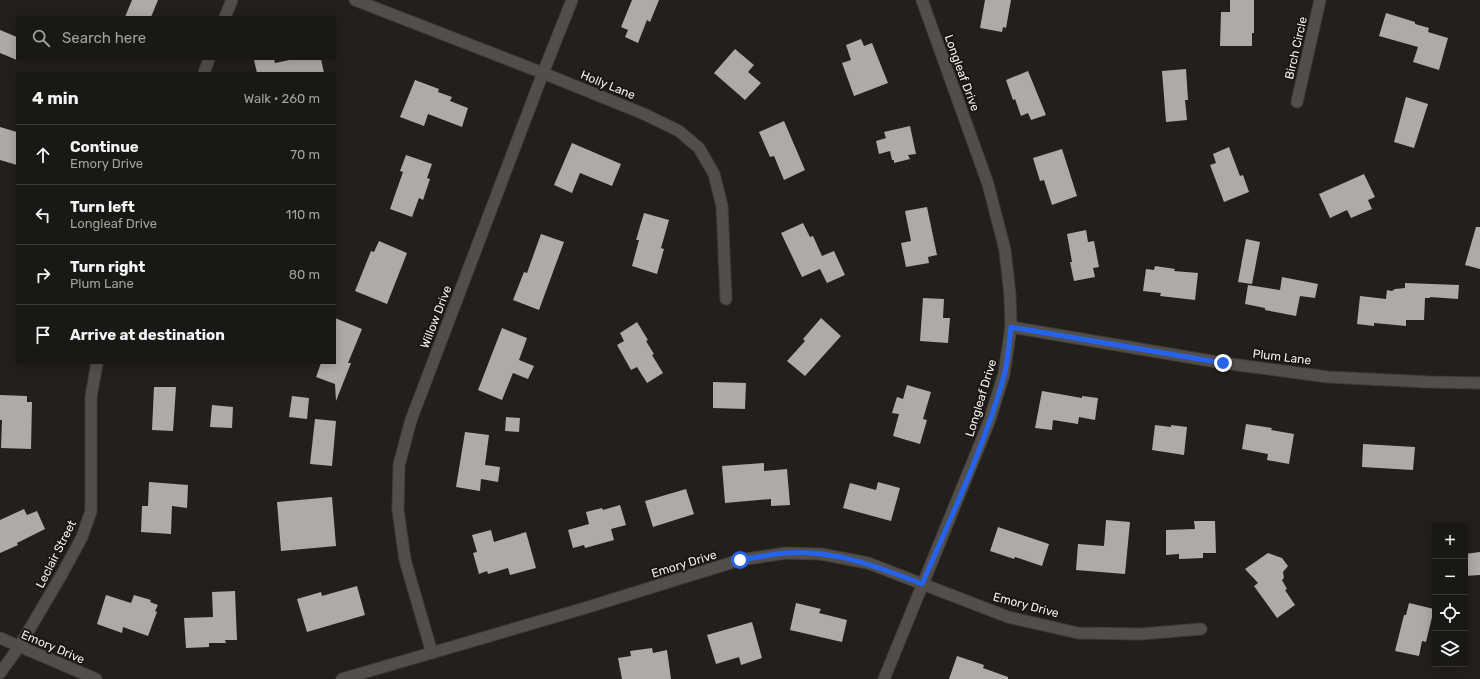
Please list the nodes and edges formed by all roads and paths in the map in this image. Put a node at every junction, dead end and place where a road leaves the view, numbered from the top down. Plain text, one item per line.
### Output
1 (232, 0) edge
2 (355, 0) edge
3 (572, 0) edge
4 (922, 0) edge
5 (1320, 0) edge
6 (225, 16) edge
7 (209, 60) edge
8 (204, 72) edge
9 (543, 73) junction
10 (1296, 102) dead end
11 (726, 299) dead end
12 (1011, 327) junction
13 (97, 364) edge
14 (1480, 383) edge
15 (922, 584) junction
16 (1201, 629) dead end
17 (0, 638) edge
18 (19, 647) junction
19 (432, 653) junction
20 (0, 673) edge
21 (96, 679) edge
22 (342, 679) edge
23 (884, 679) edge

1 - 6 street
2 - 9 street, Holly Lane
3 - 9 street, Willow Drive
4 - 12 street, Longleaf Drive
5 - 10 street, Birch Circle
7 - 8 street
9 - 11 street, Holly Lane
9 - 19 street, Willow Drive
12 - 14 street, Plum Lane
12 - 15 street, Longleaf Drive
13 - 18 street, Leclair Street
15 - 16 street, Emory Drive
15 - 19 street, Emory Drive
15 - 23 street, Longleaf Drive
17 - 18 street, Emory Drive
18 - 20 street, Leclair Street
18 - 21 street, Emory Drive
19 - 22 street, Emory Drive

